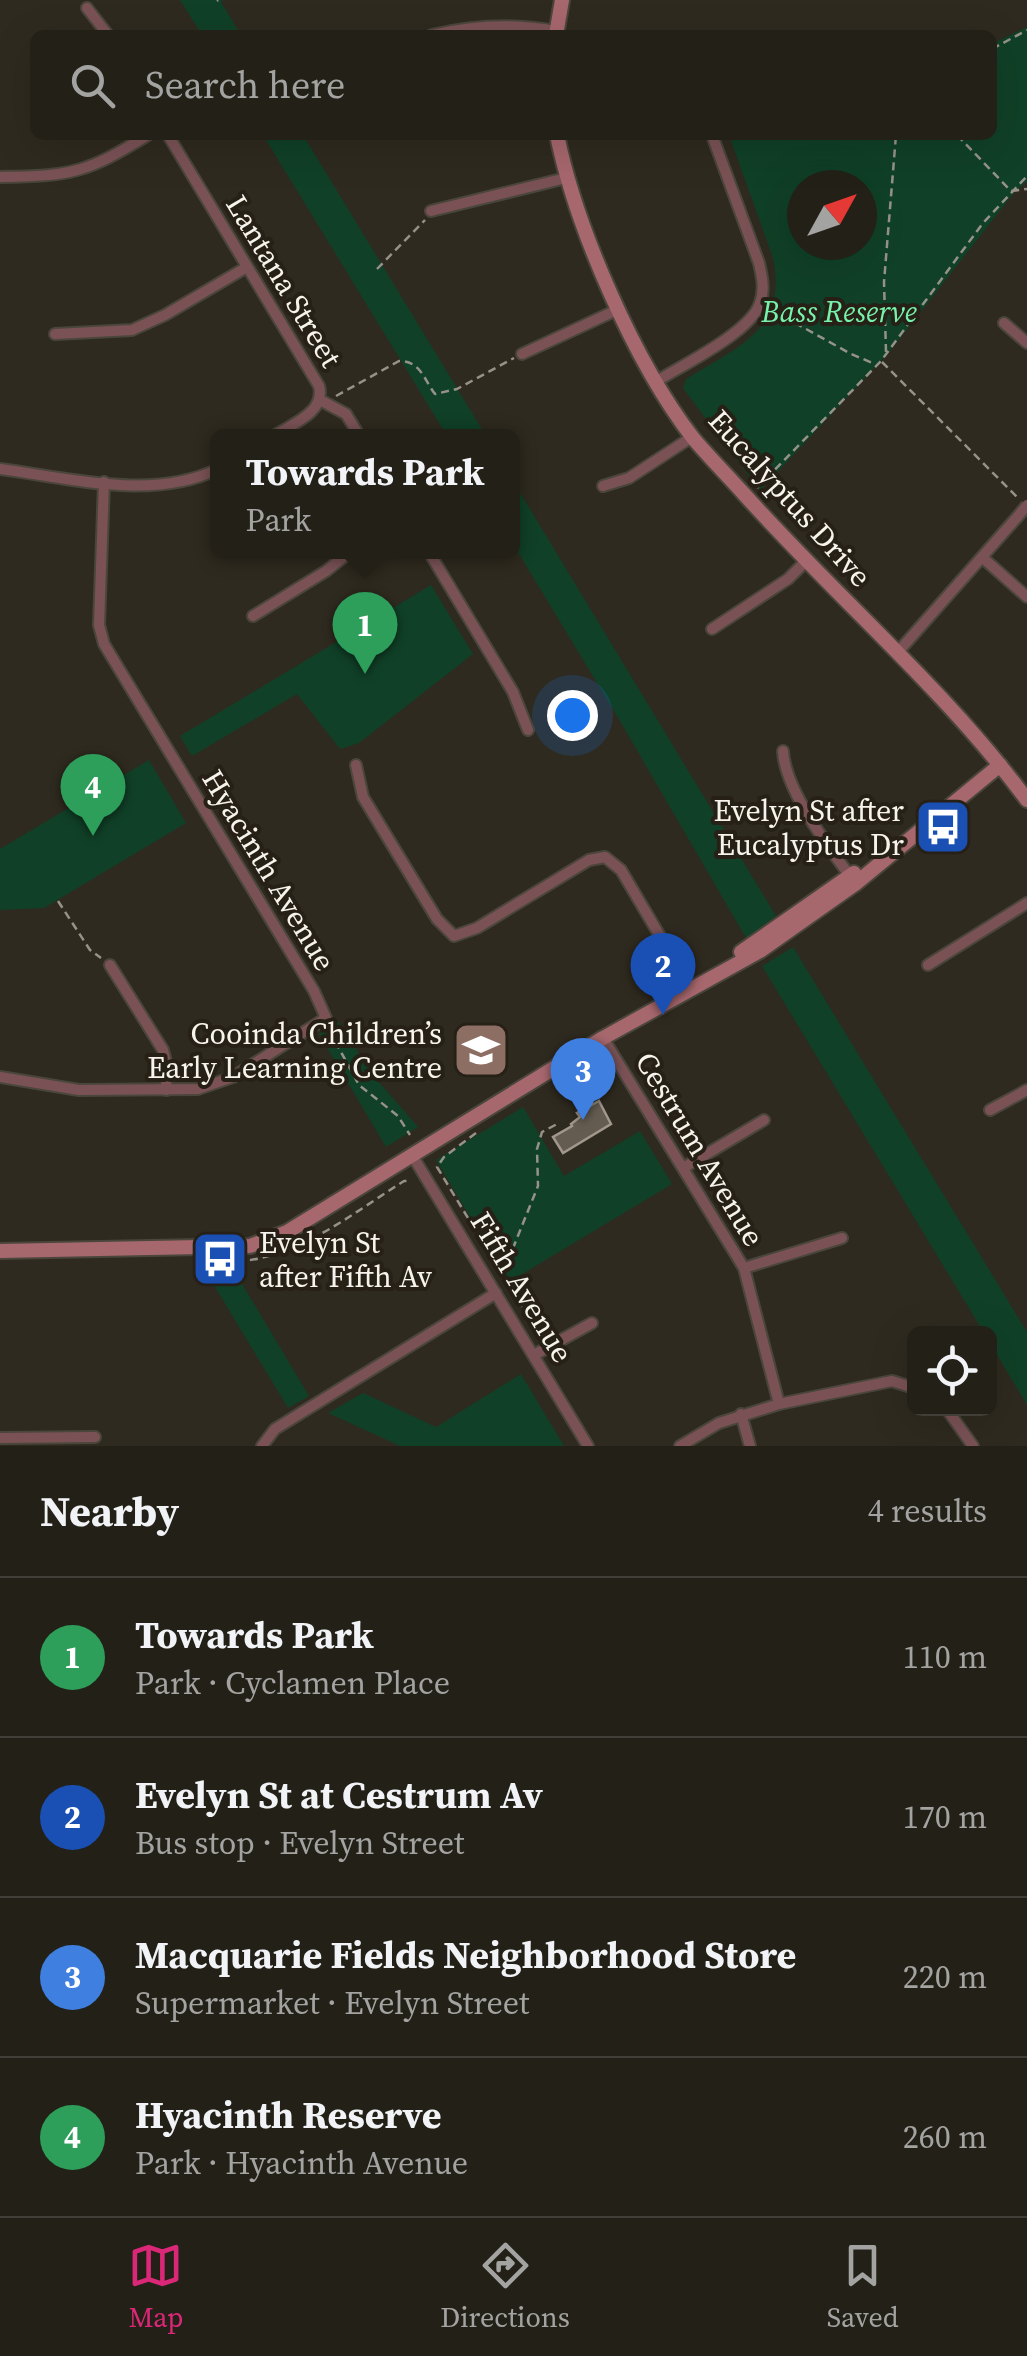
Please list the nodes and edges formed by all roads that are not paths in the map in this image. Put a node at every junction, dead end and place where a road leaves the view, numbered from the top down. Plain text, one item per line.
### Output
1 (562, 0) edge
2 (87, 8) dead end
3 (104, 30) edge
4 (456, 30) edge
5 (544, 30) edge
6 (557, 30) edge
7 (140, 140) edge
8 (171, 140) edge
9 (558, 140) edge
10 (714, 140) edge
11 (0, 176) edge
12 (566, 178) junction
13 (432, 211) road end
14 (247, 267) junction
15 (619, 309) junction
16 (1004, 323) dead end
17 (54, 334) dead end
18 (1027, 343) edge
19 (522, 354) road end
20 (657, 380) junction
21 (324, 402) junction
22 (284, 429) edge
23 (356, 429) edge
24 (692, 437) junction
25 (0, 469) edge
26 (210, 471) edge
27 (104, 482) junction
28 (603, 486) dead end
29 (1024, 509) edge
30 (983, 558) junction
31 (341, 559) edge
32 (432, 559) edge
33 (805, 562) junction
34 (1027, 598) edge
35 (253, 616) dead end
36 (712, 629) dead end
37 (898, 652) junction
38 (528, 730) dead end
39 (783, 751) dead end
40 (997, 761) junction
41 (356, 766) dead end
42 (1027, 800) edge
43 (853, 880) junction
44 (1027, 903) edge
45 (928, 965) dead end
46 (110, 966) road end
47 (690, 987) junction
48 (603, 1038) junction
49 (0, 1077) edge
50 (166, 1090) junction
51 (1027, 1090) edge
52 (990, 1110) dead end
53 (764, 1120) dead end
54 (412, 1155) junction
55 (684, 1168) junction
56 (842, 1238) dead end
57 (0, 1251) edge
58 (744, 1268) junction
59 (496, 1293) junction
60 (592, 1323) dead end
61 (534, 1355) junction
62 (907, 1386) edge
63 (779, 1404) junction
64 (742, 1414) junction
65 (951, 1416) edge
66 (95, 1437) dead end
67 (0, 1438) edge
68 (262, 1446) edge
69 (588, 1446) edge
70 (680, 1446) edge
71 (750, 1446) edge
72 (972, 1446) edge

1 - 6 street
2 - 3 street
4 - 5 street
7 - 11 street
8 - 14 street, Lantana Street
9 - 12 street, Eucalyptus Drive
10 - 20 street
12 - 13 street
12 - 15 street, Eucalyptus Drive
14 - 17 street
14 - 21 street, Lantana Street
15 - 19 street
15 - 20 street, Eucalyptus Drive
16 - 18 street
20 - 24 street, Eucalyptus Drive
21 - 22 street, Lantana Street
21 - 23 street
24 - 28 street
24 - 33 street, Eucalyptus Drive
25 - 27 street
26 - 27 street
27 - 50 street, Hyacinth Avenue
29 - 30 street
30 - 34 street
30 - 37 street
31 - 35 street
32 - 38 street
33 - 36 street
33 - 37 street, Eucalyptus Drive
37 - 40 street, Eucalyptus Drive
39 - 43 street
40 - 42 street, Eucalyptus Drive
40 - 43 street
41 - 47 street
43 - 47 street
44 - 45 street
46 - 50 street
47 - 48 street
48 - 54 street
48 - 55 street, Cestrum Avenue
49 - 50 street, Hyacinth Avenue
51 - 52 street
53 - 55 street
54 - 57 street
54 - 59 street, Fifth Avenue
55 - 58 street, Cestrum Avenue
56 - 58 street
58 - 63 street, Cestrum Avenue
59 - 61 street, Fifth Avenue
59 - 68 street
60 - 61 street
61 - 69 street, Fifth Avenue
62 - 63 street
63 - 64 street
64 - 70 street
64 - 71 street
65 - 72 street
66 - 67 street

